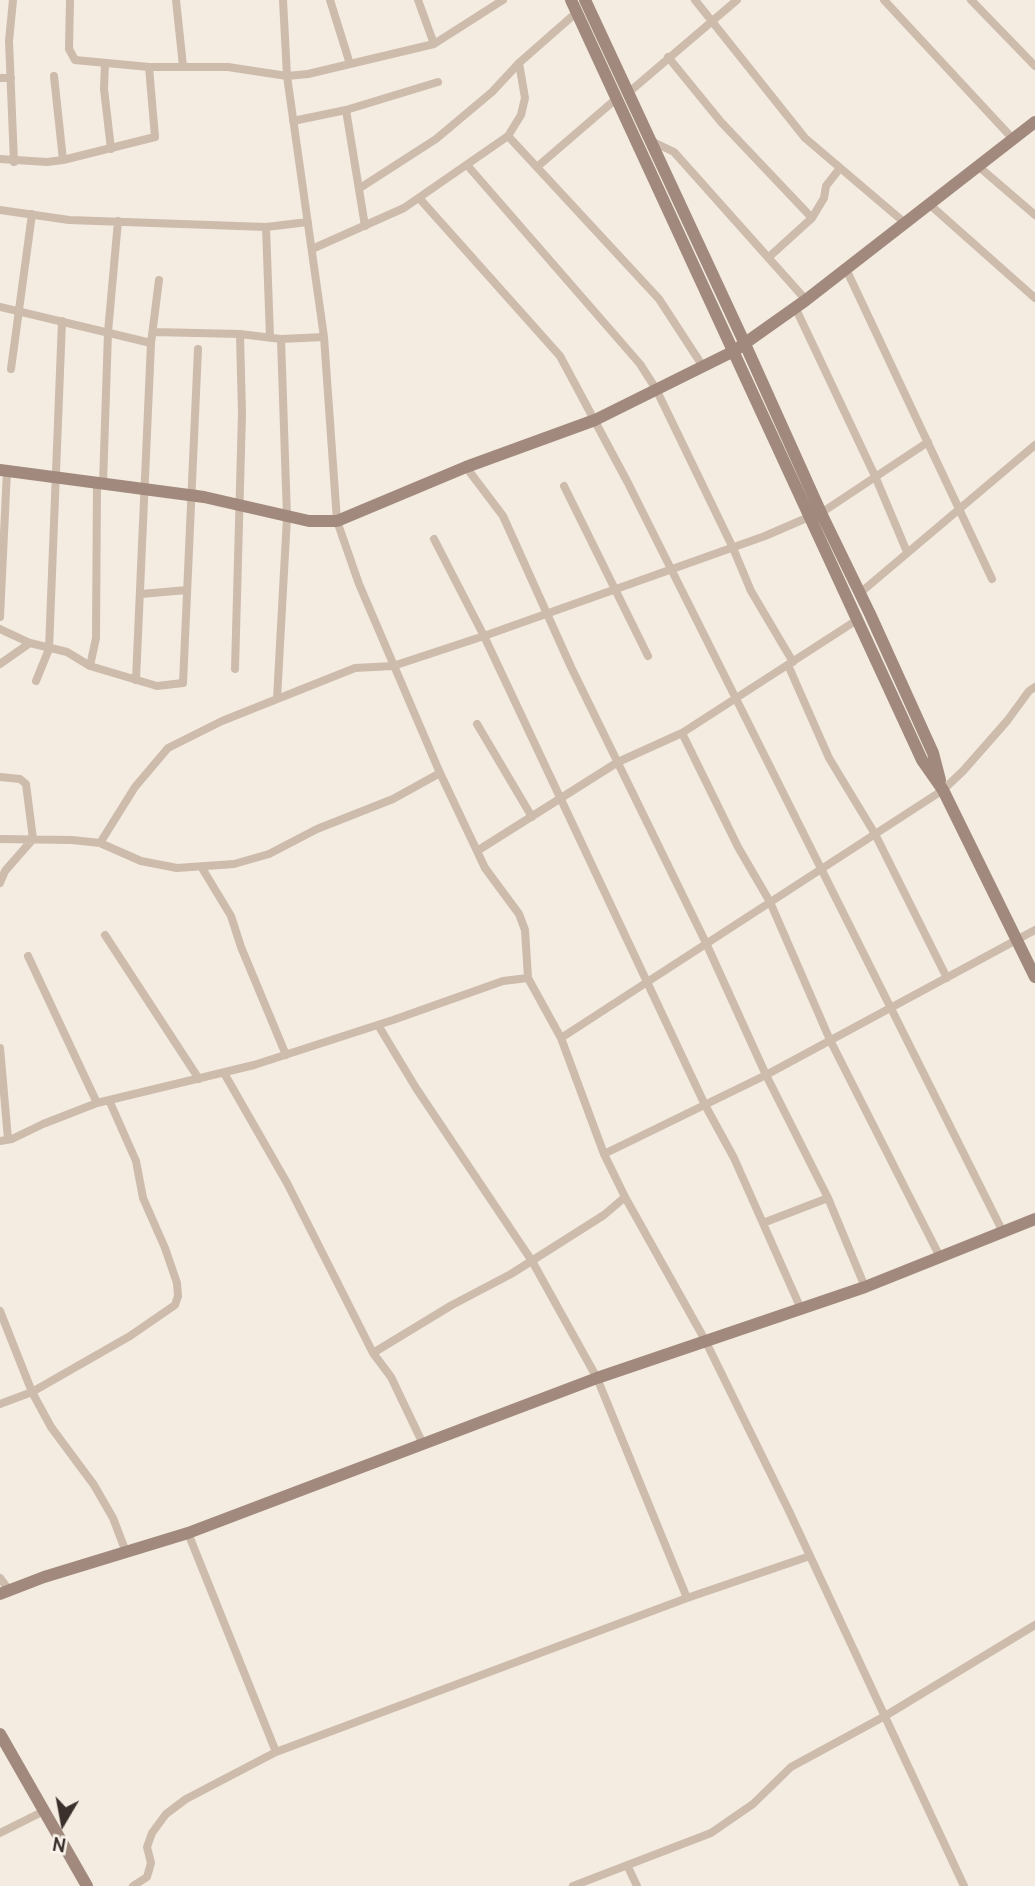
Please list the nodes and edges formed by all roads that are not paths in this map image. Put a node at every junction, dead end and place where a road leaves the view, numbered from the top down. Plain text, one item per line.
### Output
1 (13, 0) edge
2 (70, 0) edge
3 (176, 0) edge
4 (283, 0) edge
5 (330, 0) edge
6 (418, 0) edge
7 (503, 0) edge
8 (585, 0) edge
9 (695, 0) edge
10 (737, 0) edge
11 (884, 0) edge
12 (971, 0) edge
13 (574, 6) edge
14 (712, 21) junction
15 (434, 44) junction
16 (668, 57) junction
17 (105, 63) junction
18 (519, 63) junction
19 (350, 64) junction
20 (183, 66) junction
21 (1035, 66) edge
22 (149, 67) junction
23 (54, 76) dead end
24 (287, 76) junction
25 (0, 78) edge
26 (11, 78) junction
27 (438, 82) dead end
28 (622, 96) junction
29 (346, 110) junction
30 (293, 121) junction
31 (1035, 122) edge
32 (509, 136) junction
33 (649, 139) junction
34 (1013, 139) junction
35 (111, 149) junction
36 (0, 159) edge
37 (63, 160) junction
38 (14, 162) junction
39 (467, 165) junction
40 (978, 166) junction
41 (537, 167) junction
42 (840, 168) junction
43 (360, 188) junction
44 (419, 198) junction
45 (929, 204) junction
46 (0, 210) edge
47 (32, 214) junction
48 (1035, 215) edge
49 (812, 218) junction
50 (118, 221) junction
51 (308, 222) junction
52 (905, 223) junction
53 (365, 226) junction
54 (266, 227) junction
55 (312, 249) junction
56 (768, 257) junction
57 (846, 269) junction
58 (159, 280) dead end
59 (1035, 298) edge
60 (800, 304) junction
61 (0, 307) edge
62 (19, 311) junction
63 (62, 321) junction
64 (108, 332) junction
65 (153, 332) junction
66 (240, 334) junction
67 (270, 337) junction
68 (324, 337) junction
69 (281, 339) junction
70 (151, 343) junction
71 (746, 344) junction
72 (198, 349) dead end
73 (734, 351) junction
74 (702, 365) junction
75 (11, 369) dead end
76 (656, 389) junction
77 (595, 420) junction
78 (928, 442) junction
79 (1035, 445) edge
80 (466, 467) junction
81 (3, 470) edge
82 (875, 476) junction
83 (57, 478) junction
84 (100, 484) junction
85 (564, 486) dead end
86 (146, 490) junction
87 (192, 496) junction
88 (241, 506) junction
89 (960, 508) junction
90 (815, 515) junction
91 (287, 517) junction
92 (337, 521) junction
93 (434, 538) dead end
94 (733, 548) junction
95 (907, 552) junction
96 (670, 569) junction
97 (992, 579) dead end
98 (617, 589) junction
99 (187, 590) junction
100 (860, 593) junction
101 (141, 594) junction
102 (547, 613) junction
103 (0, 617) edge
104 (857, 620) junction
105 (0, 629) edge
106 (484, 636) junction
107 (30, 643) junction
108 (49, 649) junction
109 (648, 656) dead end
110 (791, 663) junction
111 (0, 664) edge
112 (90, 666) junction
113 (393, 666) junction
114 (235, 669) dead end
115 (136, 680) junction
116 (36, 681) dead end
117 (1035, 687) edge
118 (277, 699) junction
119 (737, 699) junction
120 (477, 724) dead end
121 (682, 733) junction
122 (618, 762) junction
123 (440, 773) junction
124 (0, 777) edge
125 (943, 790) junction
126 (560, 799) junction
127 (532, 817) junction
128 (875, 834) junction
129 (0, 839) edge
130 (33, 839) junction
131 (100, 843) junction
132 (477, 851) junction
133 (202, 868) junction
134 (821, 869) junction
135 (0, 883) edge
136 (770, 902) junction
137 (1035, 930) edge
138 (105, 934) dead end
139 (1017, 940) junction
140 (706, 943) junction
141 (28, 956) dead end
142 (1035, 977) edge
143 (528, 978) junction
144 (947, 978) junction
145 (648, 981) junction
146 (891, 1007) junction
147 (378, 1025) junction
148 (561, 1038) junction
149 (830, 1040) junction
150 (0, 1048) edge
151 (286, 1055) junction
152 (224, 1073) junction
153 (765, 1075) junction
154 (199, 1079) junction
155 (109, 1100) junction
156 (97, 1103) junction
157 (705, 1105) junction
158 (4, 1140) edge
159 (604, 1154) junction
160 (625, 1197) junction
161 (828, 1198) junction
162 (1035, 1219) edge
163 (763, 1223) junction
164 (1003, 1231) junction
165 (940, 1257) junction
166 (532, 1261) junction
167 (865, 1287) junction
168 (801, 1309) junction
169 (0, 1311) edge
170 (705, 1340) junction
171 (373, 1353) junction
172 (597, 1378) junction
173 (32, 1392) junction
174 (0, 1404) edge
175 (423, 1444) junction
176 (188, 1533) junction
177 (126, 1552) junction
178 (810, 1556) junction
179 (0, 1578) edge
180 (4, 1592) edge
181 (687, 1598) junction
182 (1035, 1625) edge
183 (884, 1716) junction
184 (0, 1734) edge
185 (275, 1752) junction
186 (44, 1811) junction
187 (0, 1833) edge
188 (627, 1865) junction
189 (87, 1886) edge
190 (133, 1886) edge
191 (573, 1886) edge
192 (637, 1886) edge
193 (964, 1886) edge

1 - 26 street
2 - 17 street
3 - 20 street
4 - 24 street
5 - 19 street
6 - 15 street
7 - 15 street
8 - 28 street
9 - 14 street
10 - 14 street
11 - 34 street
12 - 21 street
13 - 18 street
13 - 28 street
14 - 16 street
14 - 42 street
15 - 19 street
16 - 28 street
16 - 49 street
17 - 22 street
17 - 35 street
18 - 32 street
18 - 43 street
19 - 24 street
20 - 22 street
20 - 24 street
22 - 35 street
23 - 37 street
24 - 30 street
25 - 26 street
26 - 38 street
27 - 29 street
28 - 33 street
28 - 41 street
28 - 73 street
29 - 30 street
29 - 43 street
30 - 51 street
31 - 34 street
32 - 39 street
32 - 41 street
33 - 56 street
33 - 71 street
34 - 40 street
35 - 37 street
36 - 38 street
37 - 38 street
39 - 44 street
39 - 76 street
40 - 45 street
40 - 48 street
41 - 74 street
42 - 49 street
42 - 52 street
43 - 53 street
44 - 53 street
44 - 77 street
45 - 52 street
45 - 59 street
46 - 47 street
47 - 50 street
47 - 62 street
49 - 56 street
50 - 54 street
50 - 64 street
51 - 54 street
51 - 55 street
52 - 57 street
53 - 55 street
54 - 67 street
55 - 68 street
56 - 60 street
57 - 60 street
57 - 78 street
58 - 65 street
60 - 71 street
60 - 82 street
61 - 62 street
62 - 63 street
62 - 75 street
63 - 64 street
63 - 83 street
64 - 70 street
64 - 84 street
65 - 66 street
65 - 70 street
66 - 67 street
66 - 88 street
67 - 69 street
68 - 69 street
68 - 92 street
69 - 91 street
70 - 86 street
71 - 73 street
71 - 90 street
72 - 87 street
73 - 74 street
73 - 90 street
74 - 76 street
76 - 77 street
76 - 94 street
77 - 80 street
77 - 96 street
78 - 82 street
78 - 89 street
79 - 89 street
80 - 92 street
80 - 102 street
81 - 83 street
81 - 103 street
82 - 90 street
82 - 95 street
83 - 84 street
83 - 108 street
84 - 86 street
84 - 112 street
85 - 98 street
86 - 87 street
86 - 101 street
87 - 88 street
87 - 99 street
88 - 91 street
88 - 114 street
89 - 95 street
89 - 97 street
90 - 94 street
90 - 100 street
90 - 104 street
91 - 92 street
91 - 118 street
92 - 113 street
93 - 106 street
94 - 96 street
94 - 110 street
95 - 100 street
96 - 98 street
96 - 119 street
98 - 102 street
98 - 109 street
99 - 101 street
99 - 115 street
100 - 125 street
101 - 115 street
102 - 106 street
102 - 122 street
104 - 110 street
104 - 125 street
105 - 107 street
106 - 113 street
106 - 126 street
107 - 108 street
107 - 111 street
108 - 112 street
108 - 116 street
110 - 119 street
110 - 128 street
112 - 115 street
113 - 118 street
113 - 123 street
117 - 125 street
118 - 131 street
119 - 121 street
119 - 134 street
120 - 127 street
121 - 122 street
121 - 136 street
122 - 126 street
122 - 140 street
123 - 132 street
123 - 133 street
124 - 130 street
125 - 128 street
125 - 139 street
126 - 127 street
126 - 145 street
127 - 132 street
128 - 134 street
128 - 144 street
129 - 130 street
130 - 131 street
130 - 135 street
131 - 133 street
132 - 143 street
133 - 151 street
134 - 136 street
134 - 146 street
136 - 140 street
136 - 149 street
137 - 139 street
138 - 154 street
139 - 142 street
139 - 144 street
140 - 145 street
140 - 153 street
141 - 156 street
143 - 147 street
143 - 148 street
144 - 146 street
145 - 148 street
145 - 157 street
146 - 149 street
146 - 164 street
147 - 151 street
147 - 166 street
148 - 159 street
149 - 153 street
149 - 165 street
150 - 158 street
151 - 152 street
152 - 154 street
152 - 171 street
153 - 157 street
153 - 161 street
154 - 155 street
155 - 156 street
155 - 173 street
156 - 158 street
157 - 159 street
157 - 163 street
159 - 160 street
160 - 166 street
160 - 170 street
161 - 163 street
161 - 167 street
162 - 164 street
163 - 168 street
164 - 165 street
165 - 167 street
166 - 171 street
166 - 172 street
167 - 168 street
168 - 170 street
169 - 173 street
170 - 172 street
170 - 178 street
171 - 175 street
172 - 175 street
172 - 181 street
173 - 174 street
173 - 177 street
175 - 176 street
176 - 177 street
176 - 185 street
177 - 180 street
178 - 181 street
178 - 183 street
179 - 180 street
181 - 185 street
182 - 183 street
183 - 188 street
183 - 193 street
184 - 186 street
185 - 190 street
186 - 187 street
186 - 189 street
188 - 191 street
188 - 192 street

